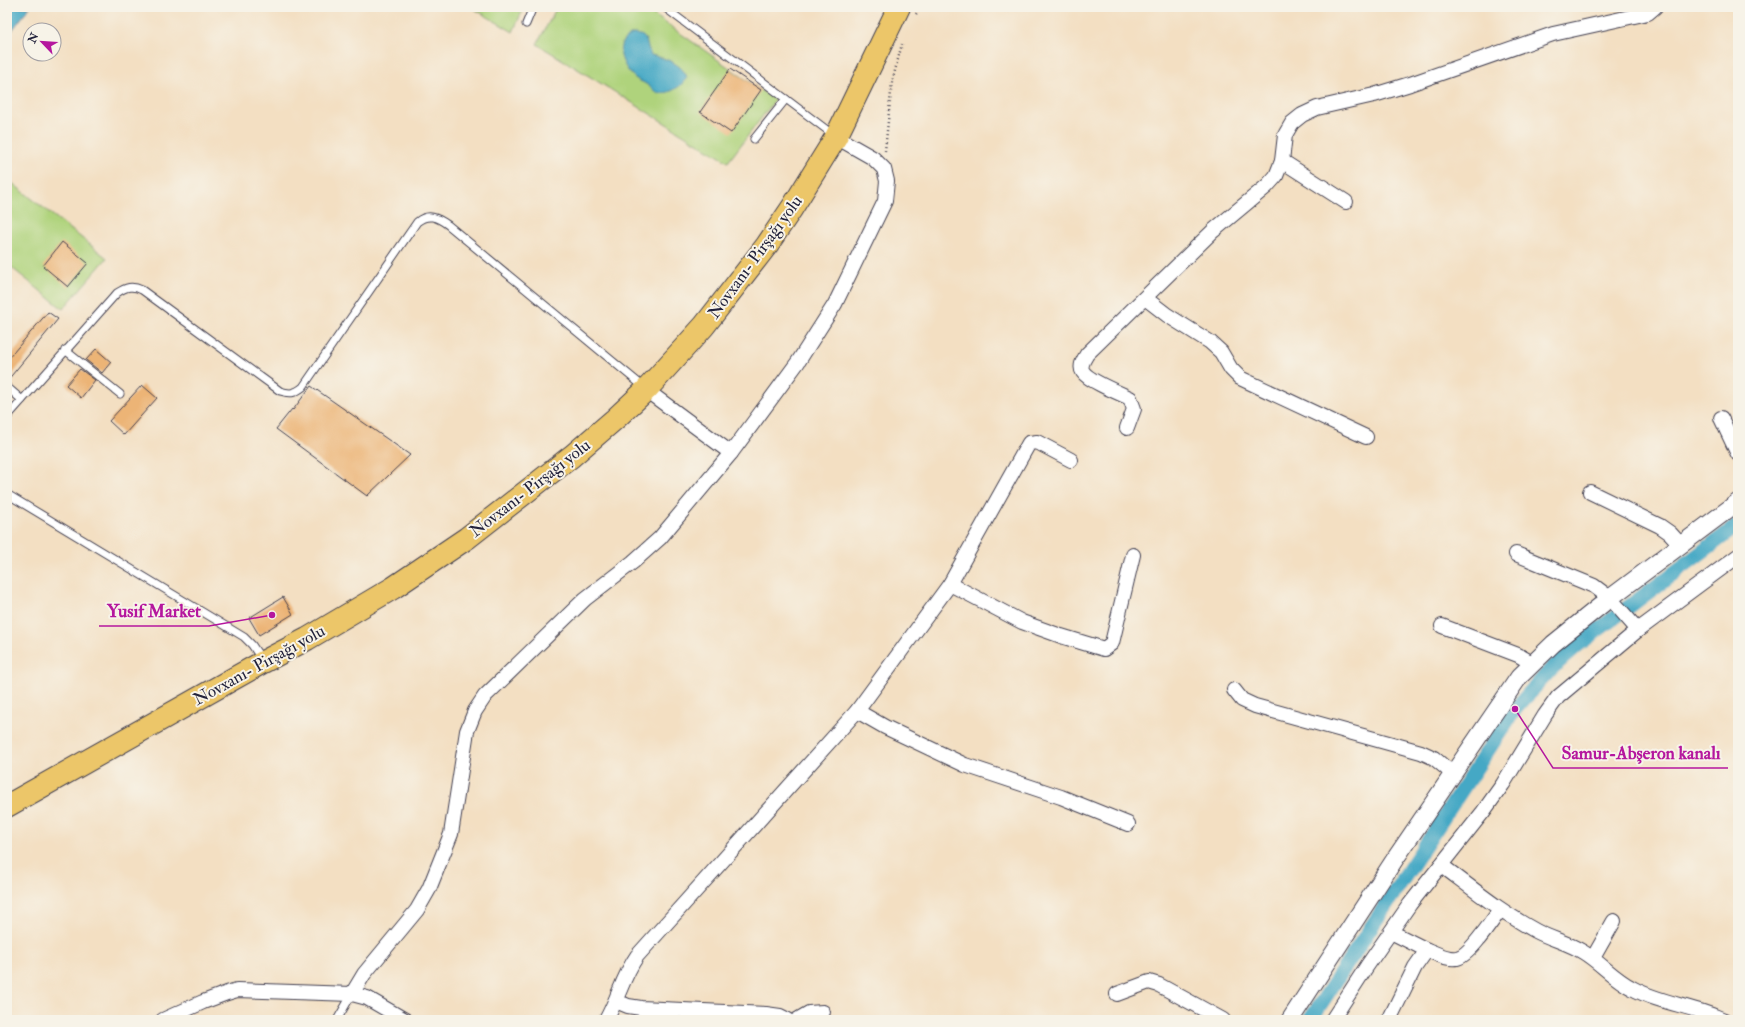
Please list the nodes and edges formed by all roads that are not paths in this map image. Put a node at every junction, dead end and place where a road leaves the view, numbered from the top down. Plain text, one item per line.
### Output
1 (533, 7) edge
2 (664, 7) edge
3 (1655, 7) edge
4 (907, 11) edge
5 (526, 24) dead end
6 (786, 99) junction
7 (836, 137) junction
8 (754, 139) dead end
9 (1282, 161) junction
10 (1346, 202) dead end
11 (1145, 298) junction
12 (65, 350) junction
13 (7, 387) edge
14 (646, 390) junction
15 (120, 394) dead end
16 (22, 400) junction
17 (7, 417) edge
18 (1721, 418) dead end
19 (1127, 428) dead end
20 (1366, 437) dead end
21 (730, 453) junction
22 (1738, 454) edge
23 (1071, 460) dead end
24 (1590, 492) dead end
25 (7, 494) edge
26 (1738, 502) edge
27 (1680, 544) junction
28 (1516, 554) dead end
29 (1133, 555) dead end
30 (1738, 556) edge
31 (950, 584) junction
32 (1610, 598) junction
33 (1442, 626) dead end
34 (1638, 630) junction
35 (263, 662) junction
36 (1532, 663) junction
37 (1234, 690) dead end
38 (857, 711) junction
39 (1453, 774) junction
40 (7, 806) edge
41 (1128, 824) dead end
42 (1441, 865) junction
43 (1500, 910) junction
44 (1614, 921) dead end
45 (1391, 932) junction
46 (1427, 950) junction
47 (1593, 958) junction
48 (352, 994) junction
49 (1117, 994) dead end
50 (616, 1001) junction
51 (823, 1012) dead end
52 (163, 1020) edge
53 (337, 1020) edge
54 (405, 1020) edge
55 (606, 1020) edge
56 (788, 1020) edge
57 (797, 1020) edge
58 (1223, 1020) edge
59 (1290, 1020) edge
60 (1332, 1020) edge
61 (1389, 1020) edge
62 (1724, 1020) edge

1 - 5 lane
2 - 6 lane
3 - 9 street
4 - 7 main road, Novxanı- Pirşağı yolu
6 - 7 lane
6 - 8 lane
7 - 14 main road, Novxanı- Pirşağı yolu
7 - 21 street
9 - 10 street
9 - 11 street
11 - 19 street
11 - 20 street
12 - 14 lane
12 - 15 lane
12 - 16 lane
13 - 16 lane
14 - 21 street
14 - 35 main road, Novxanı- Pirşağı yolu
16 - 17 lane
18 - 22 street
21 - 48 street
23 - 31 street
24 - 27 street
25 - 35 lane
26 - 27 street
27 - 32 street
28 - 32 street
29 - 31 street
30 - 34 street
31 - 38 street
32 - 34 street
32 - 36 street
33 - 36 street
34 - 42 street
35 - 40 main road, Novxanı- Pirşağı yolu
36 - 39 street
37 - 39 street
38 - 41 street
38 - 50 street
39 - 59 street
42 - 43 street
42 - 45 street
43 - 46 street
43 - 47 street
44 - 47 street
45 - 46 street
45 - 60 street
46 - 61 street
47 - 62 street
48 - 52 street
48 - 53 lane
48 - 54 street
49 - 58 street
50 - 55 street
50 - 56 street
51 - 57 street

